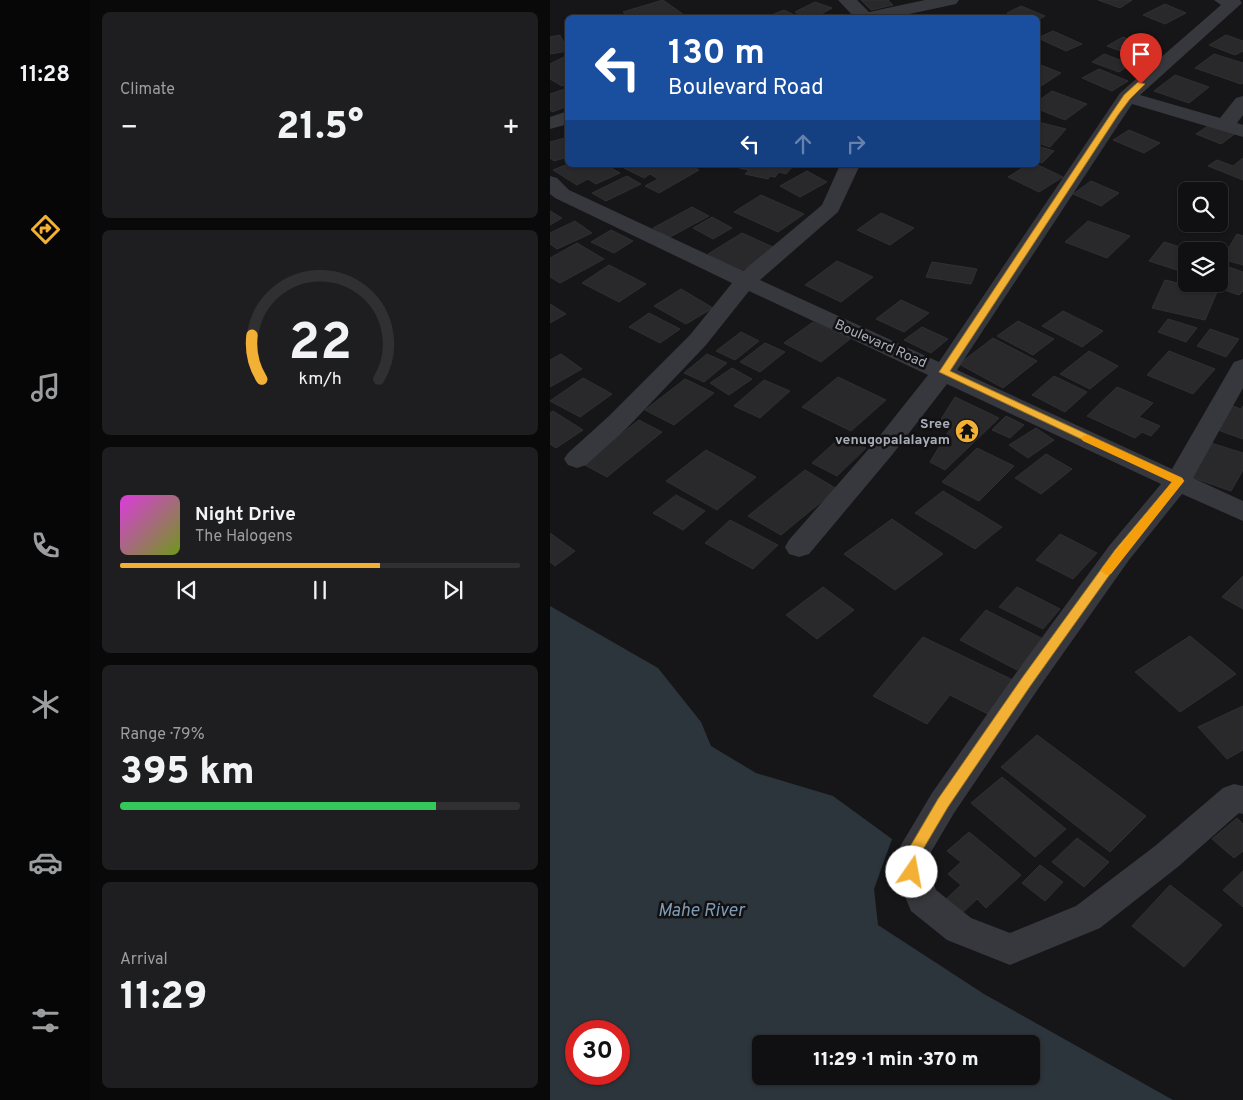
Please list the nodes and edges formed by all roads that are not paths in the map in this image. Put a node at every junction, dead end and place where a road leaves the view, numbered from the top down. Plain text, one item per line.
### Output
1 (847, 0) edge
2 (950, 0) edge
3 (1233, 2) edge
4 (861, 15) edge
5 (878, 15) edge
6 (1127, 97) junction
7 (1243, 102) edge
8 (565, 118) edge
9 (550, 123) edge
10 (1234, 128) edge
11 (849, 167) edge
12 (550, 182) edge
13 (745, 281) junction
14 (1243, 367) edge
15 (944, 372) junction
16 (577, 459) dead end
17 (1178, 481) junction
18 (1243, 512) edge
19 (799, 547) dead end
20 (1243, 800) edge

1 - 4 street
2 - 5 street
3 - 6 street
6 - 10 street
6 - 15 street
7 - 10 street
8 - 9 street
11 - 13 street
12 - 13 street, Boulevard Road
13 - 15 street, Boulevard Road
13 - 16 street
14 - 17 street
15 - 17 street, Boulevard Road
15 - 19 street
17 - 18 street, Boulevard Road
17 - 20 street

